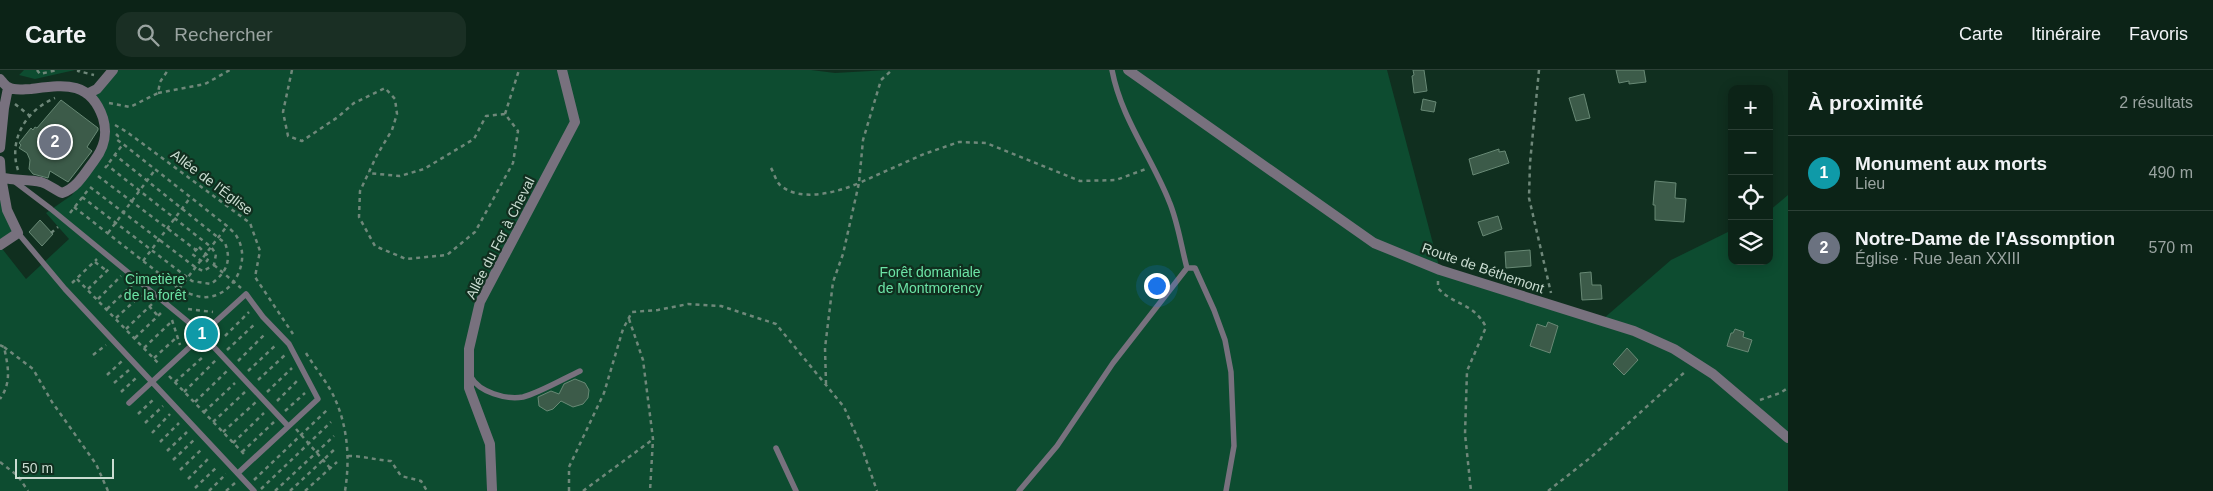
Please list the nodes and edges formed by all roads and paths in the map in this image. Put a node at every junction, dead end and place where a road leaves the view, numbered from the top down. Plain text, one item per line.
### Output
1 (37, 70) edge
2 (57, 70) edge
3 (80, 70) edge
4 (98, 70) edge
5 (113, 70) edge
6 (168, 70) edge
7 (230, 70) edge
8 (292, 70) edge
9 (519, 70) edge
10 (562, 70) edge
11 (892, 70) edge
12 (1112, 70) edge
13 (1128, 70) edge
14 (1539, 70) edge
15 (0, 79) edge
16 (7, 92) junction
17 (158, 93) junction
18 (91, 96) junction
19 (58, 97) dead end
20 (505, 114) junction
21 (30, 116) junction
22 (103, 120) junction
23 (118, 136) dead end
24 (123, 144) junction
25 (0, 148) edge
26 (114, 155) junction
27 (0, 161) edge
28 (107, 165) junction
29 (1152, 167) junction
30 (771, 168) dead end
31 (155, 170) junction
32 (368, 173) junction
33 (98, 176) junction
34 (1, 177) edge
35 (19, 180) junction
36 (147, 180) junction
37 (859, 182) junction
38 (90, 187) junction
39 (140, 190) junction
40 (82, 197) junction
41 (190, 198) junction
42 (131, 201) junction
43 (74, 208) junction
44 (182, 208) junction
45 (123, 212) junction
46 (174, 218) junction
47 (64, 221) junction
48 (115, 223) junction
49 (227, 226) junction
50 (167, 228) junction
51 (18, 233) junction
52 (108, 233) junction
53 (219, 236) junction
54 (158, 239) junction
55 (0, 245) edge
56 (211, 247) junction
57 (151, 250) junction
58 (196, 250) junction
59 (104, 253) junction
60 (206, 253) junction
61 (201, 260) junction
62 (143, 261) junction
63 (95, 262) junction
64 (115, 263) junction
65 (214, 265) junction
66 (195, 267) junction
67 (1187, 268) junction
68 (1440, 270) junction
69 (106, 271) junction
70 (126, 271) junction
71 (223, 273) junction
72 (77, 278) junction
73 (188, 278) junction
74 (137, 281) junction
75 (234, 281) junction
76 (65, 289) junction
77 (88, 289) junction
78 (147, 289) junction
79 (179, 289) junction
80 (246, 294) junction
81 (1552, 297) dead end
82 (158, 298) junction
83 (98, 299) junction
84 (149, 306) junction
85 (168, 306) junction
86 (107, 309) junction
87 (280, 313) dead end
88 (178, 314) junction
89 (158, 316) junction
90 (221, 317) junction
91 (116, 318) junction
92 (628, 319) junction
93 (171, 322) junction
94 (192, 325) junction
95 (212, 325) junction
96 (126, 329) junction
97 (135, 338) junction
98 (113, 339) junction
99 (192, 344) junction
100 (211, 344) junction
101 (0, 345) edge
102 (4, 347) junction
103 (144, 348) junction
104 (94, 355) dead end
105 (128, 355) junction
106 (154, 359) junction
107 (1695, 363) junction
108 (136, 364) junction
109 (164, 370) junction
110 (468, 370) junction
111 (580, 371) dead end
112 (142, 372) junction
113 (107, 375) dead end
114 (152, 381) junction
115 (114, 383) dead end
116 (826, 384) junction
117 (1788, 388) edge
118 (121, 392) dead end
119 (162, 392) junction
120 (0, 399) edge
121 (169, 399) junction
122 (1748, 402) junction
123 (129, 403) dead end
124 (177, 408) junction
125 (328, 410) dead end
126 (138, 414) dead end
127 (185, 417) junction
128 (330, 422) dead end
129 (145, 423) dead end
130 (193, 426) junction
131 (288, 426) junction
132 (152, 433) dead end
133 (201, 434) junction
134 (300, 434) junction
135 (334, 436) dead end
136 (1788, 438) edge
137 (653, 440) junction
138 (160, 442) dead end
139 (209, 442) junction
140 (308, 443) junction
141 (336, 448) dead end
142 (776, 448) dead end
143 (216, 450) junction
144 (167, 451) dead end
145 (316, 452) junction
146 (348, 456) dead end
147 (173, 460) dead end
148 (225, 460) junction
149 (323, 460) junction
150 (0, 462) edge
151 (251, 462) junction
152 (337, 462) dead end
153 (233, 468) junction
154 (330, 468) junction
155 (180, 470) dead end
156 (238, 473) junction
157 (188, 479) dead end
158 (249, 484) junction
159 (195, 488) dead end
160 (492, 490) dead end
161 (28, 491) edge
162 (108, 491) edge
163 (209, 491) edge
164 (254, 491) edge
165 (259, 491) edge
166 (275, 491) edge
167 (290, 491) edge
168 (305, 491) edge
169 (427, 491) edge
170 (569, 491) edge
171 (583, 491) edge
172 (650, 491) edge
173 (796, 491) edge
174 (877, 491) edge
175 (1019, 491) edge
176 (1226, 491) edge
177 (1471, 491) edge
178 (1548, 491) edge

1 - 2 path
3 - 4 path
5 - 18 street
6 - 17 path
7 - 17 path
8 - 32 path
9 - 20 path
10 - 110 street, Allée du Fer à Cheval
11 - 37 path
12 - 29 lane
13 - 68 street, Route de Béthemont
14 - 81 path
15 - 16 street
16 - 18 street
16 - 21 path
16 - 25 street
17 - 18 path
18 - 22 street
19 - 21 path
20 - 32 path
20 - 32 path
21 - 35 path
22 - 35 street
22 - 87 path, Allée de l'Église
23 - 24 path
24 - 26 path
24 - 31 path
26 - 28 path
26 - 36 path
27 - 34 street
28 - 33 path
28 - 39 path
29 - 37 path
29 - 67 lane
30 - 37 path
31 - 36 path
31 - 41 path
33 - 38 path
33 - 42 path
34 - 35 street
34 - 51 street
35 - 47 lane
36 - 39 path
36 - 44 path
37 - 116 path
38 - 40 path
38 - 45 path
39 - 42 path
39 - 46 path
40 - 43 path
40 - 48 path
41 - 44 path
41 - 49 path
42 - 45 path
42 - 50 path
43 - 47 path
43 - 52 path
44 - 46 path
44 - 53 path
45 - 48 path
45 - 54 path
46 - 50 path
46 - 56 path
47 - 59 lane
48 - 52 path
48 - 57 path
49 - 53 path
49 - 75 path
50 - 54 path
50 - 58 path
51 - 55 street
51 - 76 lane
52 - 62 path
53 - 56 path
53 - 71 path
54 - 57 path
54 - 66 path
56 - 60 path
56 - 65 path
57 - 62 path
57 - 73 path
58 - 60 path
58 - 61 path
59 - 63 path
59 - 64 lane
60 - 61 path
61 - 66 path
62 - 79 path
63 - 69 path
63 - 72 path
64 - 69 path
64 - 70 lane
65 - 66 path
65 - 71 path
66 - 73 path
67 - 175 lane
67 - 176 lane
68 - 107 street, Route de Béthemont
68 - 177 path
69 - 77 path
70 - 74 lane
70 - 83 path
71 - 73 path
71 - 75 path
72 - 76 path
72 - 77 path
73 - 79 path
74 - 78 lane
74 - 86 path
75 - 79 path
75 - 80 path
76 - 98 lane
77 - 83 path
78 - 82 lane
78 - 91 path
80 - 90 lane
80 - 131 lane
82 - 84 path
82 - 85 lane
83 - 86 path
84 - 89 path
84 - 96 path
85 - 88 lane
85 - 89 path
85 - 90 path
86 - 91 path
88 - 93 path
88 - 94 lane
89 - 97 path
90 - 95 lane
91 - 96 path
92 - 116 path
92 - 137 path
92 - 170 path
93 - 103 path
93 - 106 path
94 - 95 lane
94 - 99 lane
95 - 100 lane
96 - 97 path
97 - 103 path
98 - 104 path
98 - 105 lane
99 - 100 lane
99 - 109 lane
100 - 131 lane
101 - 102 path
102 - 120 path
102 - 162 path
103 - 106 path
105 - 108 lane
105 - 113 path
106 - 109 path
107 - 122 street, Route de Béthemont
107 - 178 path
108 - 112 lane
108 - 115 path
109 - 114 lane
109 - 151 path
110 - 111 lane
110 - 160 street, Allée du Fer à Cheval
112 - 114 lane
112 - 118 path
114 - 119 lane
114 - 123 lane
116 - 174 path
117 - 122 path
119 - 121 lane
119 - 126 path
121 - 124 lane
121 - 129 path
122 - 136 street, Route de Béthemont
124 - 127 lane
124 - 132 path
125 - 134 path
127 - 130 lane
127 - 138 path
128 - 140 path
130 - 133 lane
130 - 144 path
131 - 151 lane
133 - 139 lane
133 - 147 path
134 - 140 path
134 - 158 path
135 - 145 path
137 - 171 path
137 - 172 path
139 - 143 lane
139 - 155 path
140 - 145 path
140 - 165 path
141 - 149 path
142 - 173 lane
143 - 148 lane
143 - 157 path
145 - 149 path
145 - 166 path
146 - 169 path
148 - 153 lane
148 - 159 path
149 - 154 path
149 - 167 path
150 - 161 path
151 - 156 lane
152 - 154 path
153 - 156 lane
153 - 163 path
154 - 168 path
156 - 158 lane
158 - 164 lane

